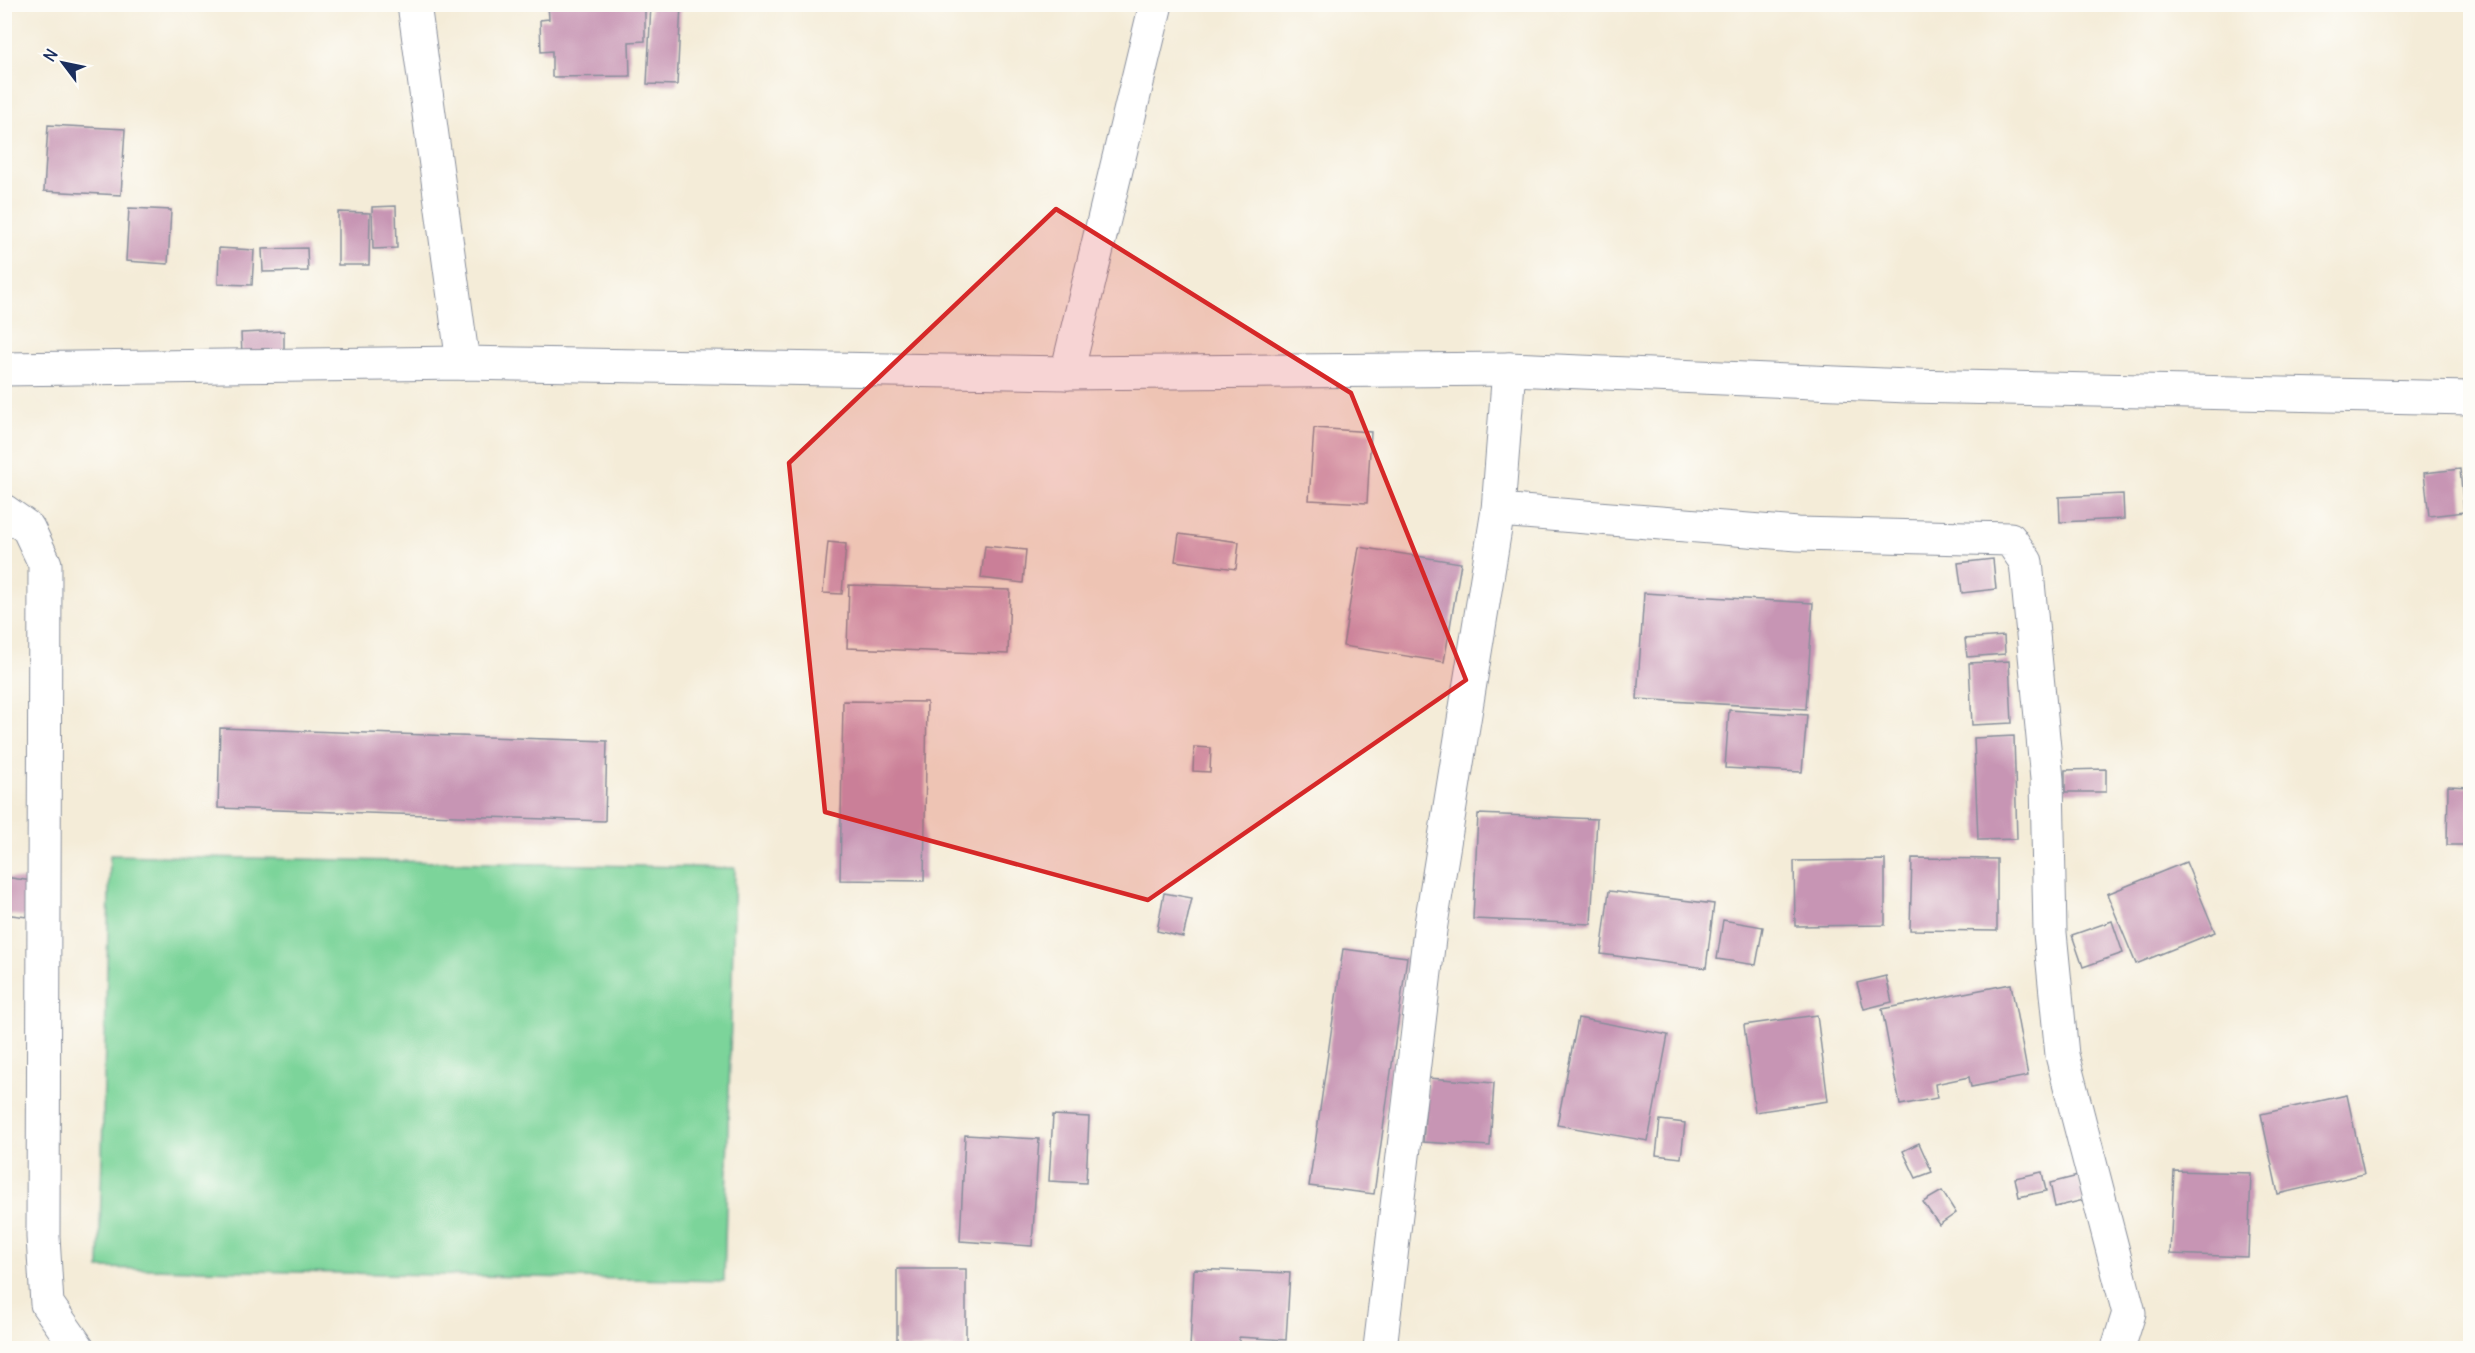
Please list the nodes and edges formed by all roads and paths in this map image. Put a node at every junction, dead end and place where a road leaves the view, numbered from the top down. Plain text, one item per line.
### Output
1 (414, 4) edge
2 (1156, 4) edge
3 (463, 363) junction
4 (4, 369) edge
5 (1509, 369) junction
6 (1067, 373) junction
7 (2470, 398) edge
8 (1498, 510) junction
9 (4, 511) edge
10 (78, 1348) edge
11 (1380, 1348) edge
12 (2118, 1348) edge

1 - 3 street
2 - 6 street
3 - 4 street
3 - 6 street
5 - 6 street
5 - 7 street
5 - 8 street
8 - 11 street
8 - 12 street
9 - 10 street

